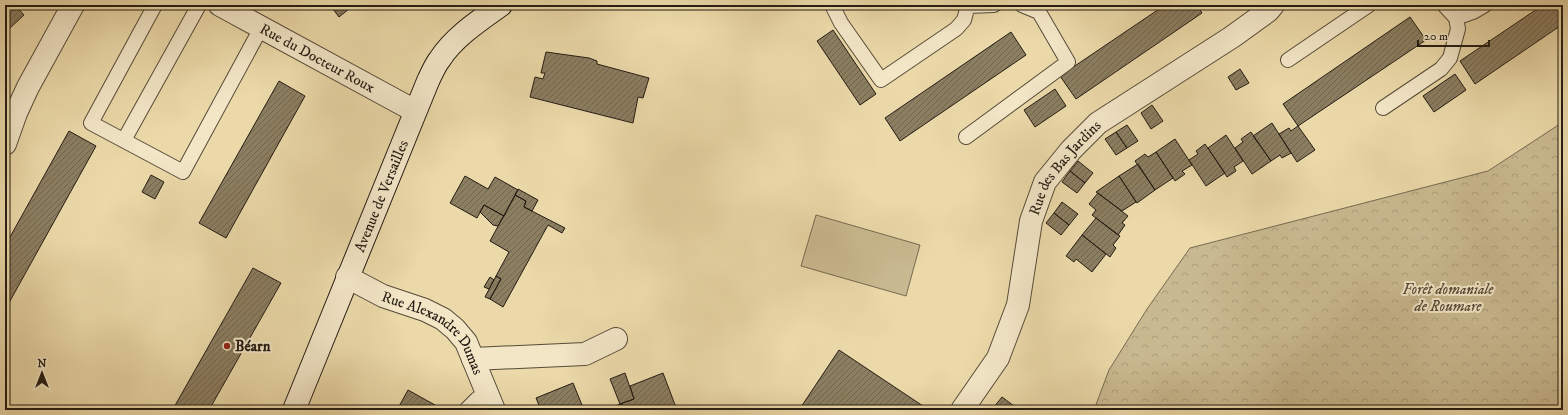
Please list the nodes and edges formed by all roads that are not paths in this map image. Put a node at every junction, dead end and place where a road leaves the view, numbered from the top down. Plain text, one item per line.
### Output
1 (73, 5) edge
2 (155, 5) edge
3 (199, 5) edge
4 (220, 5) edge
5 (500, 5) edge
6 (832, 5) edge
7 (994, 5) edge
8 (1022, 5) edge
9 (1273, 5) edge
10 (1369, 5) edge
11 (1444, 5) edge
12 (1485, 5) edge
13 (968, 6) edge
14 (1456, 18) junction
15 (261, 28) junction
16 (1288, 60) dead end
17 (1384, 108) dead end
18 (415, 111) junction
19 (966, 137) dead end
20 (124, 140) junction
21 (5, 144) edge
22 (347, 277) junction
23 (616, 339) dead end
24 (473, 359) junction
25 (491, 401) edge
26 (294, 410) edge
27 (466, 410) edge
28 (962, 410) edge

1 - 21 street
2 - 20 lane
3 - 20 lane
4 - 15 street, Rue du Docteur Roux
5 - 18 street, Avenue de Versailles
6 - 13 lane
7 - 13 lane
8 - 19 lane
9 - 28 street, Rue des Bas Jardins
10 - 16 lane
11 - 14 lane
12 - 14 lane
14 - 17 lane
15 - 18 street, Rue du Docteur Roux
15 - 20 lane
18 - 22 street, Avenue de Versailles
22 - 24 street, Rue Alexandre Dumas
22 - 26 street, Avenue de Versailles
23 - 24 street
24 - 25 street, Rue Alexandre Dumas
25 - 27 lane

